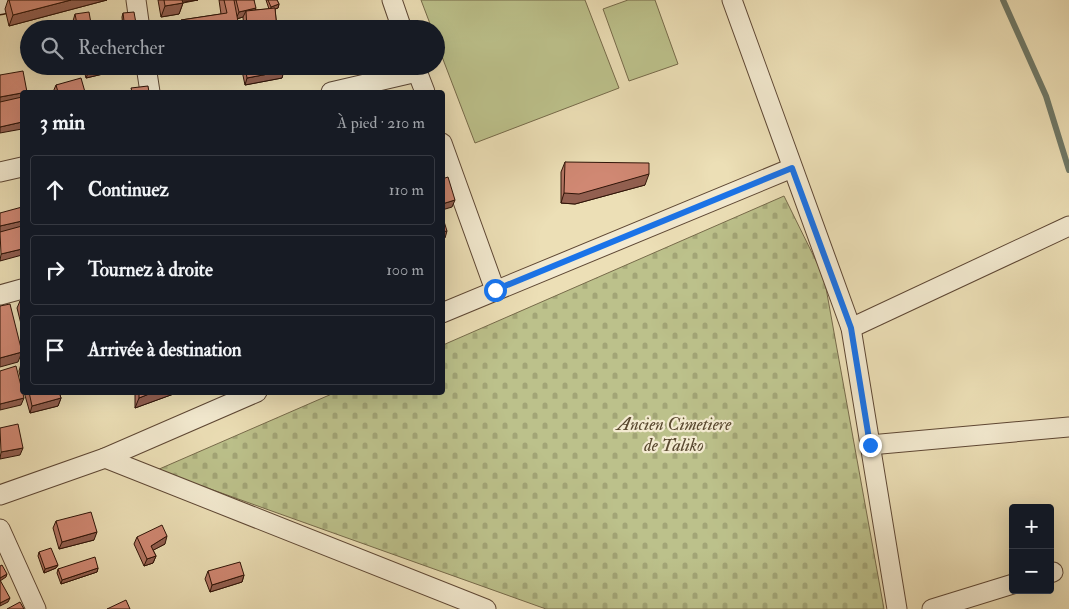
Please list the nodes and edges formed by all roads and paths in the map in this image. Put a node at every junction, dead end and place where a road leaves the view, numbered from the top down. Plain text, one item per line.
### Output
1 (4, 0) edge
2 (136, 0) edge
3 (392, 0) edge
4 (732, 0) edge
5 (0, 1) edge
6 (139, 20) edge
7 (399, 20) edge
8 (147, 75) edge
9 (394, 75) edge
10 (418, 75) edge
11 (150, 90) edge
12 (338, 90) edge
13 (423, 90) edge
14 (445, 158) edge
15 (20, 167) edge
16 (792, 168) junction
17 (0, 172) edge
18 (448, 172) edge
19 (1065, 228) edge
20 (20, 290) edge
21 (495, 290) junction
22 (0, 295) edge
23 (445, 312) edge
24 (851, 328) junction
25 (250, 395) edge
26 (1069, 427) edge
27 (870, 445) junction
28 (105, 458) junction
29 (0, 494) edge
30 (0, 529) edge
31 (1009, 585) edge
32 (36, 609) edge
33 (486, 609) edge
34 (897, 609) edge
35 (932, 609) edge

1 - 5 street
2 - 6 street
3 - 7 street
4 - 16 street
8 - 11 street
9 - 12 street
10 - 13 street
14 - 18 street
15 - 17 street
16 - 21 street
16 - 24 street
18 - 21 street
19 - 24 street
20 - 22 street
21 - 23 street
24 - 27 street
25 - 28 street
26 - 27 street
27 - 34 street
28 - 29 street
28 - 33 street
30 - 32 street
31 - 35 street

